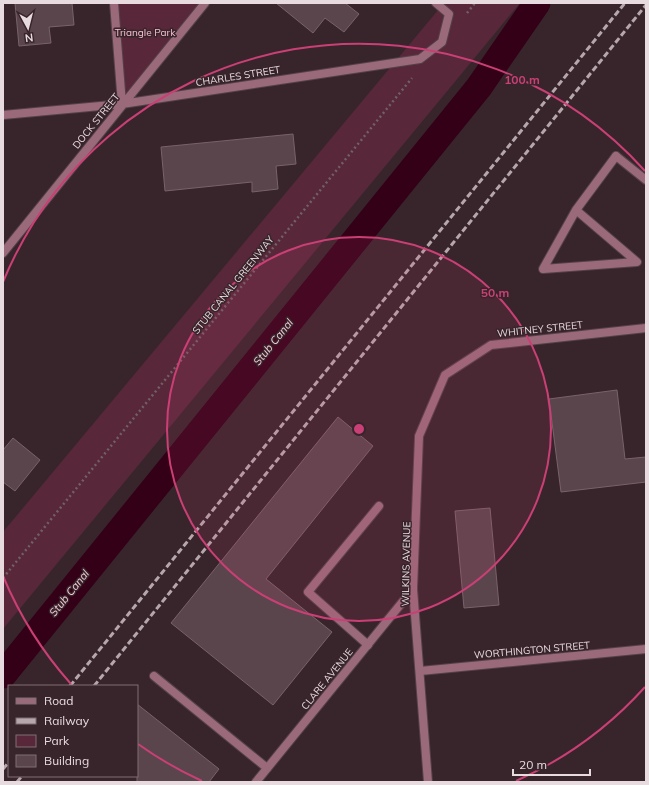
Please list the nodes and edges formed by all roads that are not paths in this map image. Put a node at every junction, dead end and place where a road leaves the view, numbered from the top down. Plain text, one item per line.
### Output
1 (114, 3) edge
2 (205, 3) edge
3 (436, 3) edge
4 (122, 104) junction
5 (3, 115) edge
6 (646, 180) edge
7 (576, 210) junction
8 (3, 252) edge
9 (646, 328) edge
10 (445, 376) joint
11 (379, 506) dead end
12 (414, 589) junction
13 (368, 645) junction
14 (646, 649) edge
15 (420, 671) junction
16 (154, 676) dead end
17 (267, 768) junction
18 (256, 782) edge
19 (428, 782) edge

1 - 4 street
2 - 4 street, DOCK STREET
3 - 4 street, CHARLES STREET
4 - 5 street, CHARLES STREET
4 - 8 street, DOCK STREET
6 - 7 street
7 - 7 street
9 - 10 street, WHITNEY STREET
10 - 12 street, WILKINS AVENUE
11 - 13 street
12 - 13 street, CLARE AVENUE
12 - 15 street, WILKINS AVENUE
13 - 17 street, CLARE AVENUE
14 - 15 street, WORTHINGTON STREET
15 - 19 street, WILKINS AVENUE
16 - 17 street
17 - 18 street, CLARE AVENUE

